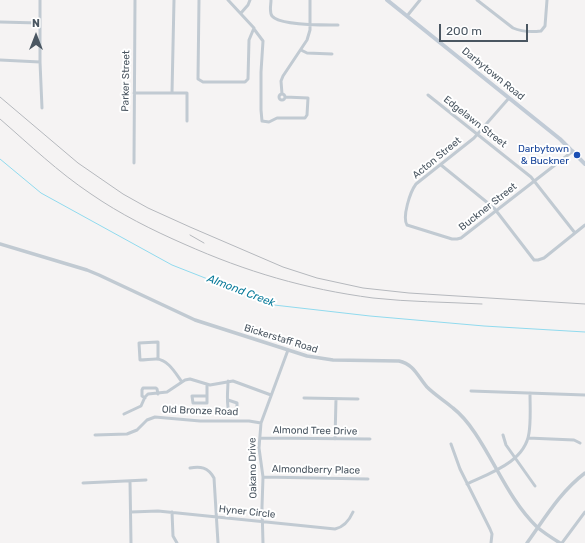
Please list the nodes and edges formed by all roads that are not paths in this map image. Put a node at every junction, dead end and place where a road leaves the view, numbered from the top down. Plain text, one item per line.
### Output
1 (40, 0) edge
2 (135, 0) edge
3 (174, 0) edge
4 (199, 0) edge
5 (228, 0) edge
6 (250, 0) edge
7 (271, 0) edge
8 (310, 0) edge
9 (388, 0) edge
10 (420, 0) edge
11 (477, 0) edge
12 (547, 0) edge
13 (241, 13) junction
14 (407, 16) junction
15 (0, 22) edge
16 (40, 23) junction
17 (310, 25) junction
18 (338, 25) dead end
19 (254, 28) junction
20 (301, 50) junction
21 (332, 54) dead end
22 (0, 60) edge
23 (40, 62) junction
24 (134, 93) junction
25 (172, 93) junction
26 (428, 95) dead end
27 (509, 98) junction
28 (42, 108) dead end
29 (187, 121) dead end
30 (478, 134) junction
31 (573, 151) junction
32 (134, 163) dead end
33 (585, 164) edge
34 (441, 165) junction
35 (535, 181) junction
36 (496, 210) junction
37 (405, 221) joint
38 (585, 225) edge
39 (575, 233) junction
40 (0, 244) edge
41 (288, 350) junction
42 (158, 358) junction
43 (228, 381) junction
44 (182, 382) junction
45 (207, 384) junction
46 (471, 391) dead end
47 (530, 393) junction
48 (158, 394) junction
49 (271, 395) junction
50 (585, 395) edge
51 (207, 396) junction
52 (145, 398) junction
53 (304, 398) dead end
54 (336, 399) junction
55 (358, 399) dead end
56 (228, 400) junction
57 (124, 414) dead end
58 (261, 423) junction
59 (95, 435) dead end
60 (503, 435) dead end
61 (260, 438) junction
62 (528, 438) junction
63 (335, 439) junction
64 (370, 439) dead end
65 (580, 443) dead end
66 (450, 444) dead end
67 (515, 458) junction
68 (190, 468) dead end
69 (496, 470) junction
70 (585, 473) edge
71 (263, 477) junction
72 (146, 480) dead end
73 (368, 480) dead end
74 (130, 481) junction
75 (82, 483) dead end
76 (467, 484) junction
77 (535, 486) dead end
78 (131, 512) junction
79 (172, 512) junction
80 (353, 512) dead end
81 (585, 512) edge
82 (217, 517) junction
83 (262, 522) junction
84 (538, 528) junction
85 (131, 543) edge
86 (177, 543) edge
87 (218, 543) edge
88 (263, 543) edge
89 (491, 543) edge
90 (527, 543) edge
91 (561, 543) edge

1 - 16 street
2 - 24 street, Parker Street
3 - 25 street
4 - 19 street
5 - 13 street
6 - 13 street
7 - 17 street
8 - 17 street
9 - 14 main road, Darbytown Road
10 - 14 street
11 - 12 street
13 - 19 street
14 - 27 main road, Darbytown Road
15 - 16 street
16 - 23 street
17 - 18 street
17 - 20 street
19 - 20 street
20 - 21 street
22 - 23 street
23 - 28 street
24 - 25 street
24 - 32 street, Parker Street
25 - 29 street
26 - 30 street, Edgelawn Street
27 - 30 street, Acton Street
27 - 31 main road, Darbytown Road
30 - 34 street, Acton Street
30 - 35 street, Edgelawn Street
31 - 33 main road, Darbytown Road
31 - 35 street, Buckner Street
34 - 36 street
34 - 37 street, Acton Street
35 - 36 street, Buckner Street
35 - 39 street, Edgelawn Street
36 - 37 street, Buckner Street
36 - 39 street
38 - 39 street
40 - 41 street, Bickerstaff Road
41 - 49 street, Oakano Drive
41 - 69 street, Bickerstaff Road
42 - 42 street
42 - 44 street
43 - 45 street
43 - 49 street
43 - 56 street
44 - 45 street
44 - 48 street
45 - 51 street
46 - 47 street
47 - 50 street
47 - 62 street
48 - 52 street
48 - 52 street
49 - 58 street, Oakano Drive
51 - 51 street
52 - 57 street
53 - 54 street
54 - 55 street
54 - 63 street
56 - 56 street
58 - 59 street, Old Bronze Road
58 - 61 street, Oakano Drive
60 - 67 street
61 - 63 street, Almond Tree Drive
61 - 71 street, Oakano Drive
62 - 65 street
62 - 67 street
63 - 64 street, Almond Tree Drive
66 - 76 street
67 - 69 street
67 - 77 street
68 - 82 street
69 - 76 street
69 - 84 street, Bickerstaff Road
70 - 84 street
71 - 73 street, Almondberry Place
71 - 83 street, Oakano Drive
72 - 74 street
74 - 75 street
74 - 78 street
76 - 89 street
78 - 79 street, Hyner Circle
78 - 85 street
79 - 82 street, Hyner Circle
79 - 86 street
80 - 83 street, Hyner Circle
81 - 91 street
82 - 83 street, Hyner Circle
82 - 87 street
83 - 88 street, Oakano Drive
84 - 90 street
84 - 91 street, Bickerstaff Road

